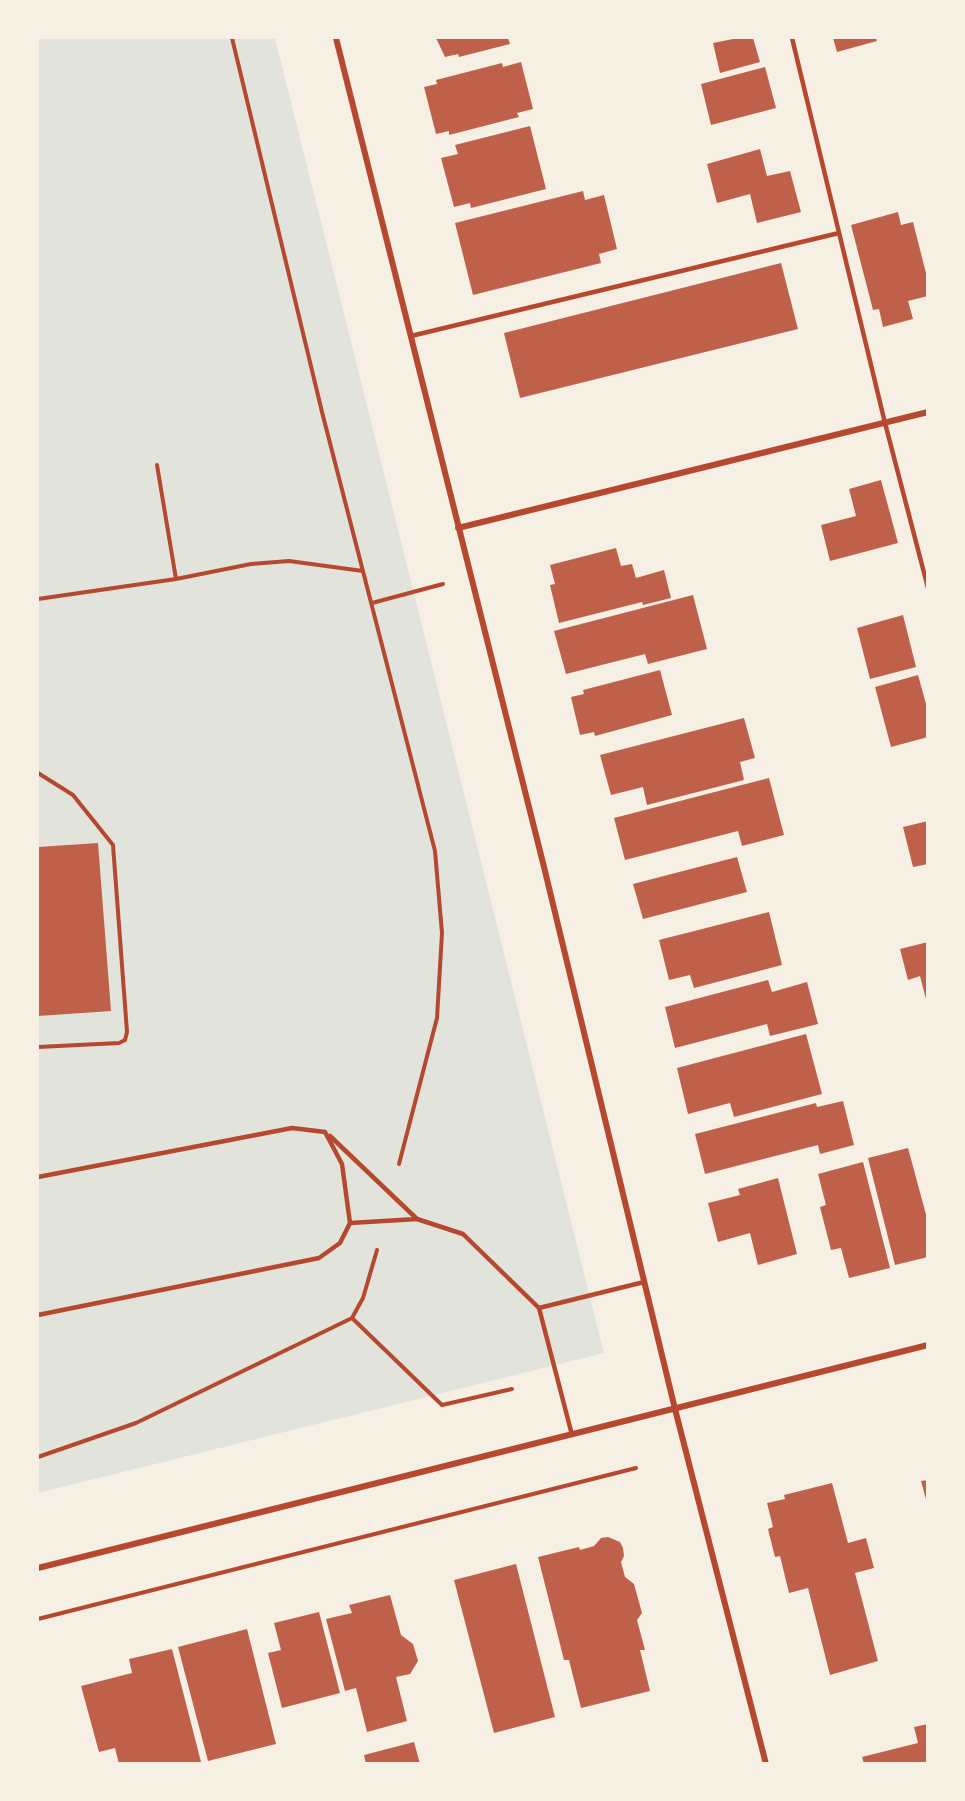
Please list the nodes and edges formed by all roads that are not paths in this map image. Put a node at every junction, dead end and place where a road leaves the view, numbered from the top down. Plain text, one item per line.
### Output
1 (336, 38) edge
2 (792, 38) edge
3 (839, 233) junction
4 (411, 336) junction
5 (927, 412) edge
6 (885, 423) junction
7 (458, 528) junction
8 (927, 588) edge
9 (325, 1132) junction
10 (38, 1177) edge
11 (417, 1219) junction
12 (350, 1223) junction
13 (644, 1282) junction
14 (539, 1308) junction
15 (38, 1315) edge
16 (927, 1345) edge
17 (675, 1409) junction
18 (572, 1435) junction
19 (38, 1568) edge
20 (766, 1764) edge

1 - 4 street
2 - 3 lane
3 - 4 lane
3 - 6 lane
4 - 7 street
5 - 6 street
6 - 7 street
6 - 8 lane
7 - 13 street
9 - 10 lane
9 - 11 lane
9 - 12 lane
11 - 12 lane
11 - 14 lane
12 - 15 lane
13 - 14 lane
13 - 17 street
14 - 18 lane
16 - 17 street
17 - 18 street
17 - 20 street
18 - 19 street

